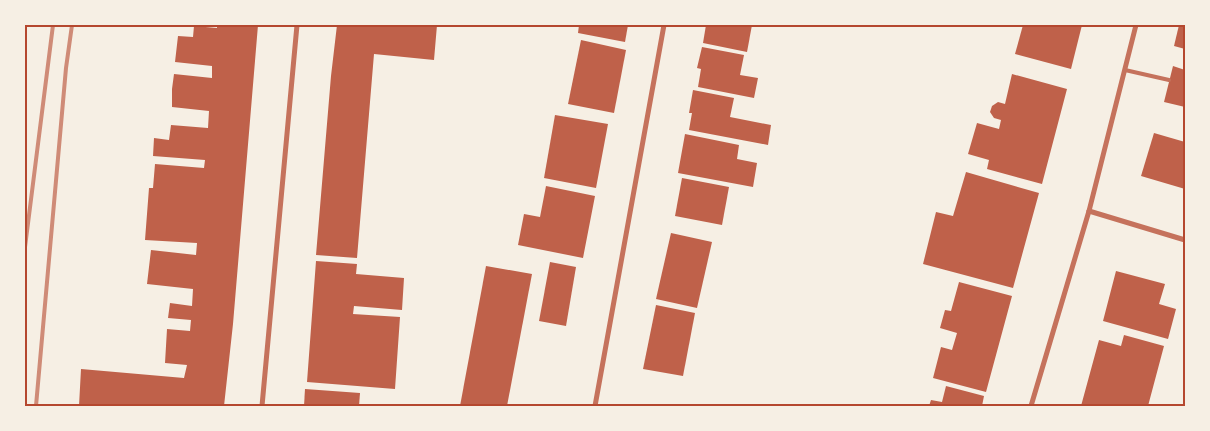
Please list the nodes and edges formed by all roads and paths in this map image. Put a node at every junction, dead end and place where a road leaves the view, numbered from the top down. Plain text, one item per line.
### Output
1 (297, 25) edge
2 (664, 25) edge
3 (1136, 25) edge
4 (1125, 70) junction
5 (1169, 80) dead end
6 (1089, 211) junction
7 (1185, 240) edge
8 (262, 406) edge
9 (595, 406) edge
10 (1031, 406) edge

1 - 8 street
2 - 9 street
3 - 4 street
4 - 5 lane
4 - 6 street
6 - 7 street
6 - 10 street

